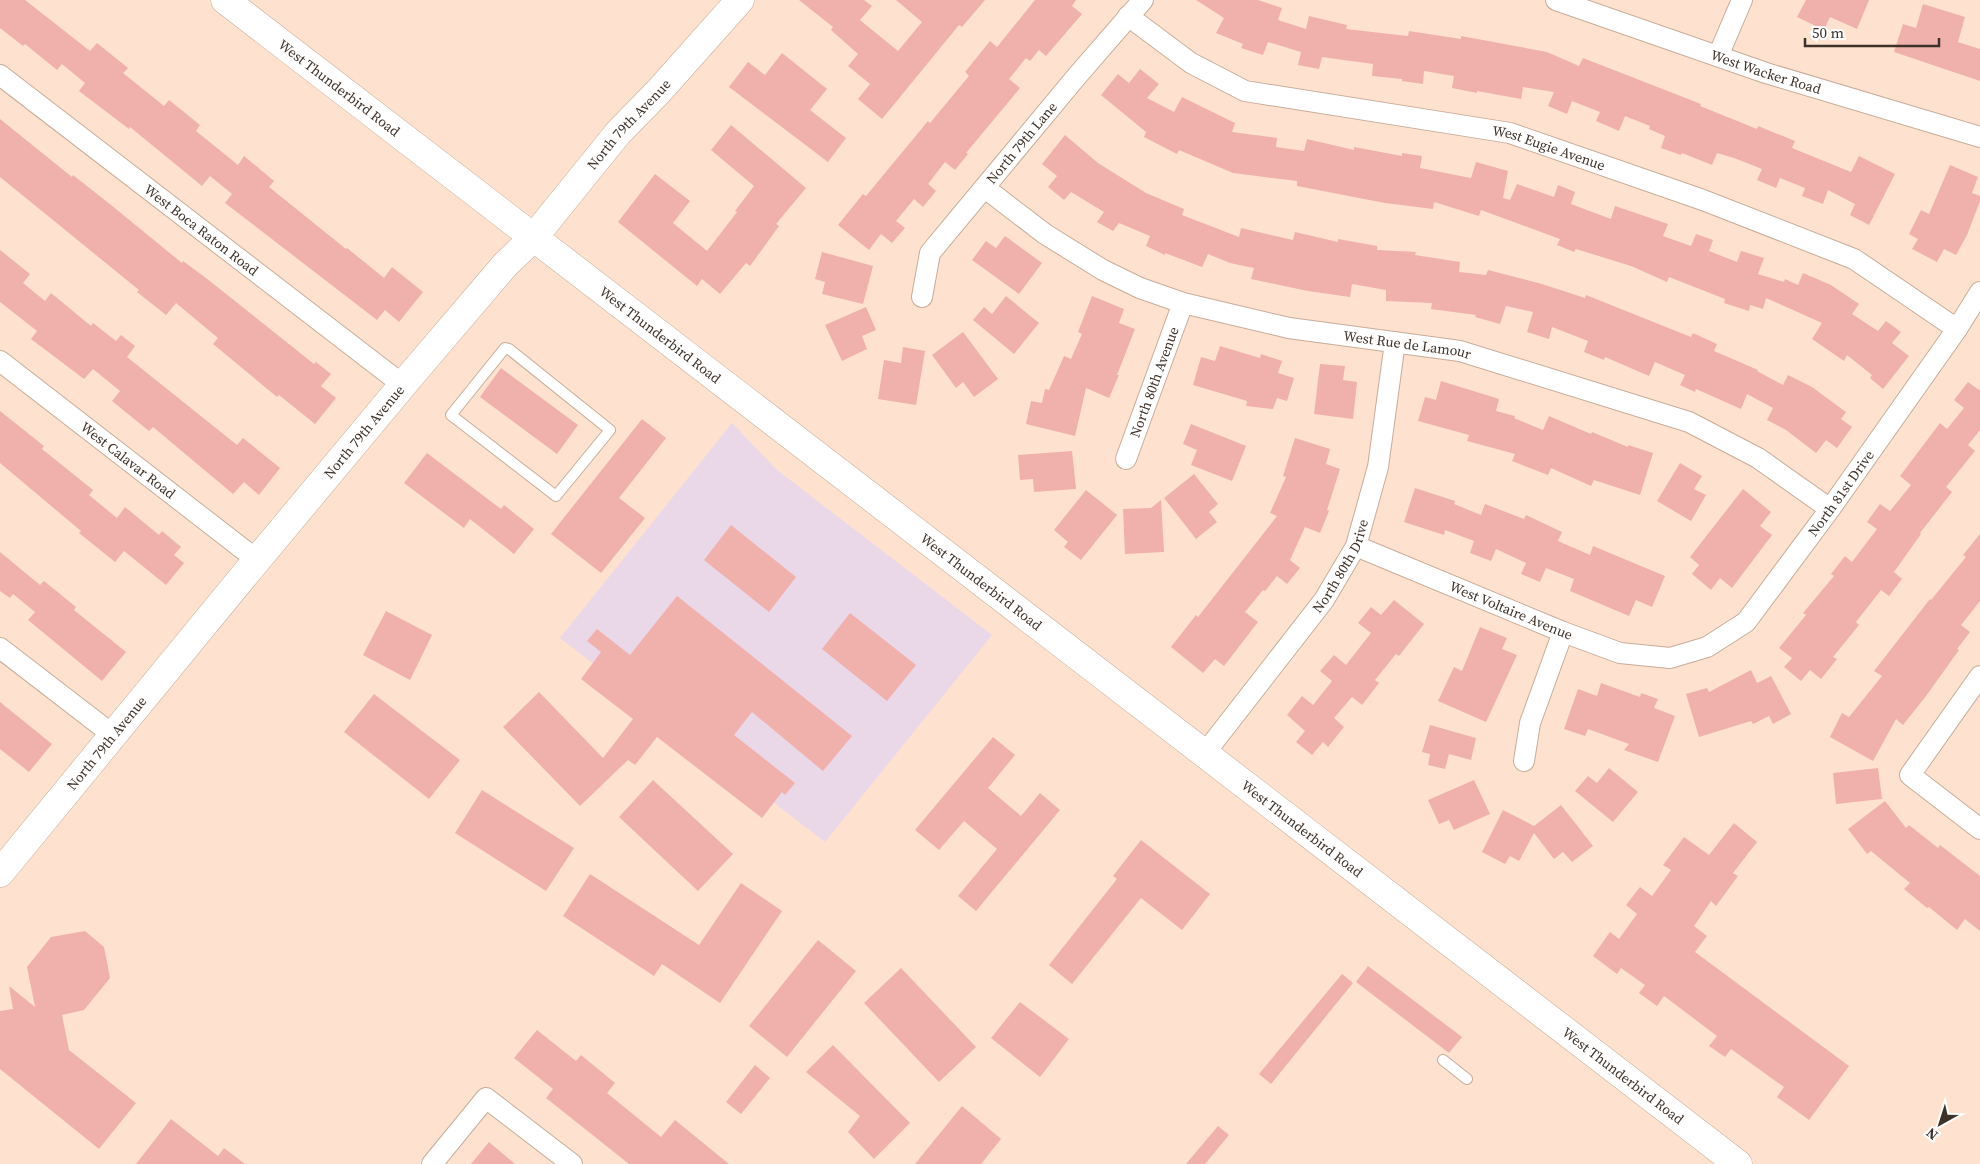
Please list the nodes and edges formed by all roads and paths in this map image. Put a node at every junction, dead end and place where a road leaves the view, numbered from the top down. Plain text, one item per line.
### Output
1 (225, 0) edge
2 (740, 0) edge
3 (1143, 0) edge
4 (1556, 0) edge
5 (1742, 0) edge
6 (1128, 16) junction
7 (1718, 56) junction
8 (0, 76) edge
9 (1980, 137) edge
10 (985, 188) junction
11 (534, 237) junction
12 (1980, 292) edge
13 (922, 297) dead end
14 (1183, 303) junction
15 (1957, 329) junction
16 (1395, 342) junction
17 (0, 361) edge
18 (403, 385) junction
19 (610, 430) joint
20 (1126, 459) dead end
21 (1830, 509) junction
22 (1356, 546) junction
23 (256, 560) junction
24 (1563, 632) junction
25 (0, 648) edge
26 (1670, 658) joint
27 (1980, 676) edge
28 (113, 735) junction
29 (1205, 753) junction
30 (1524, 761) dead end
31 (1980, 829) edge
32 (0, 873) edge
33 (1443, 1060) dead end
34 (1467, 1079) dead end
35 (432, 1164) edge
36 (572, 1164) edge
37 (1738, 1164) edge

1 - 11 main road, West Thunderbird Road
2 - 11 main road, North 79th Avenue
3 - 6 street, North 79th Lane
4 - 7 street, West Wacker Road
5 - 7 street
6 - 10 street, North 79th Lane
6 - 15 street, West Eugie Avenue
7 - 9 street, West Wacker Road
8 - 18 street, West Boca Raton Road
10 - 13 street, North 79th Lane
10 - 14 street, West Rue de Lamour
11 - 18 main road, North 79th Avenue
11 - 29 main road, West Thunderbird Road
12 - 15 street, North 81st Drive
14 - 16 street, West Rue de Lamour
14 - 20 street, North 80th Avenue
15 - 21 street, North 81st Drive
16 - 21 street, West Rue de Lamour
16 - 22 street, North 80th Drive
17 - 23 street, West Calavar Road
18 - 23 main road, North 79th Avenue
19 - 19 lane
21 - 26 street, North 81st Drive
22 - 24 street, West Voltaire Avenue
22 - 29 street, North 80th Drive
23 - 28 main road, North 79th Avenue
24 - 26 street, West Voltaire Avenue
24 - 30 street
25 - 28 street
27 - 31 street
28 - 32 main road, North 79th Avenue
29 - 37 main road, West Thunderbird Road
33 - 34 lane
35 - 36 street

